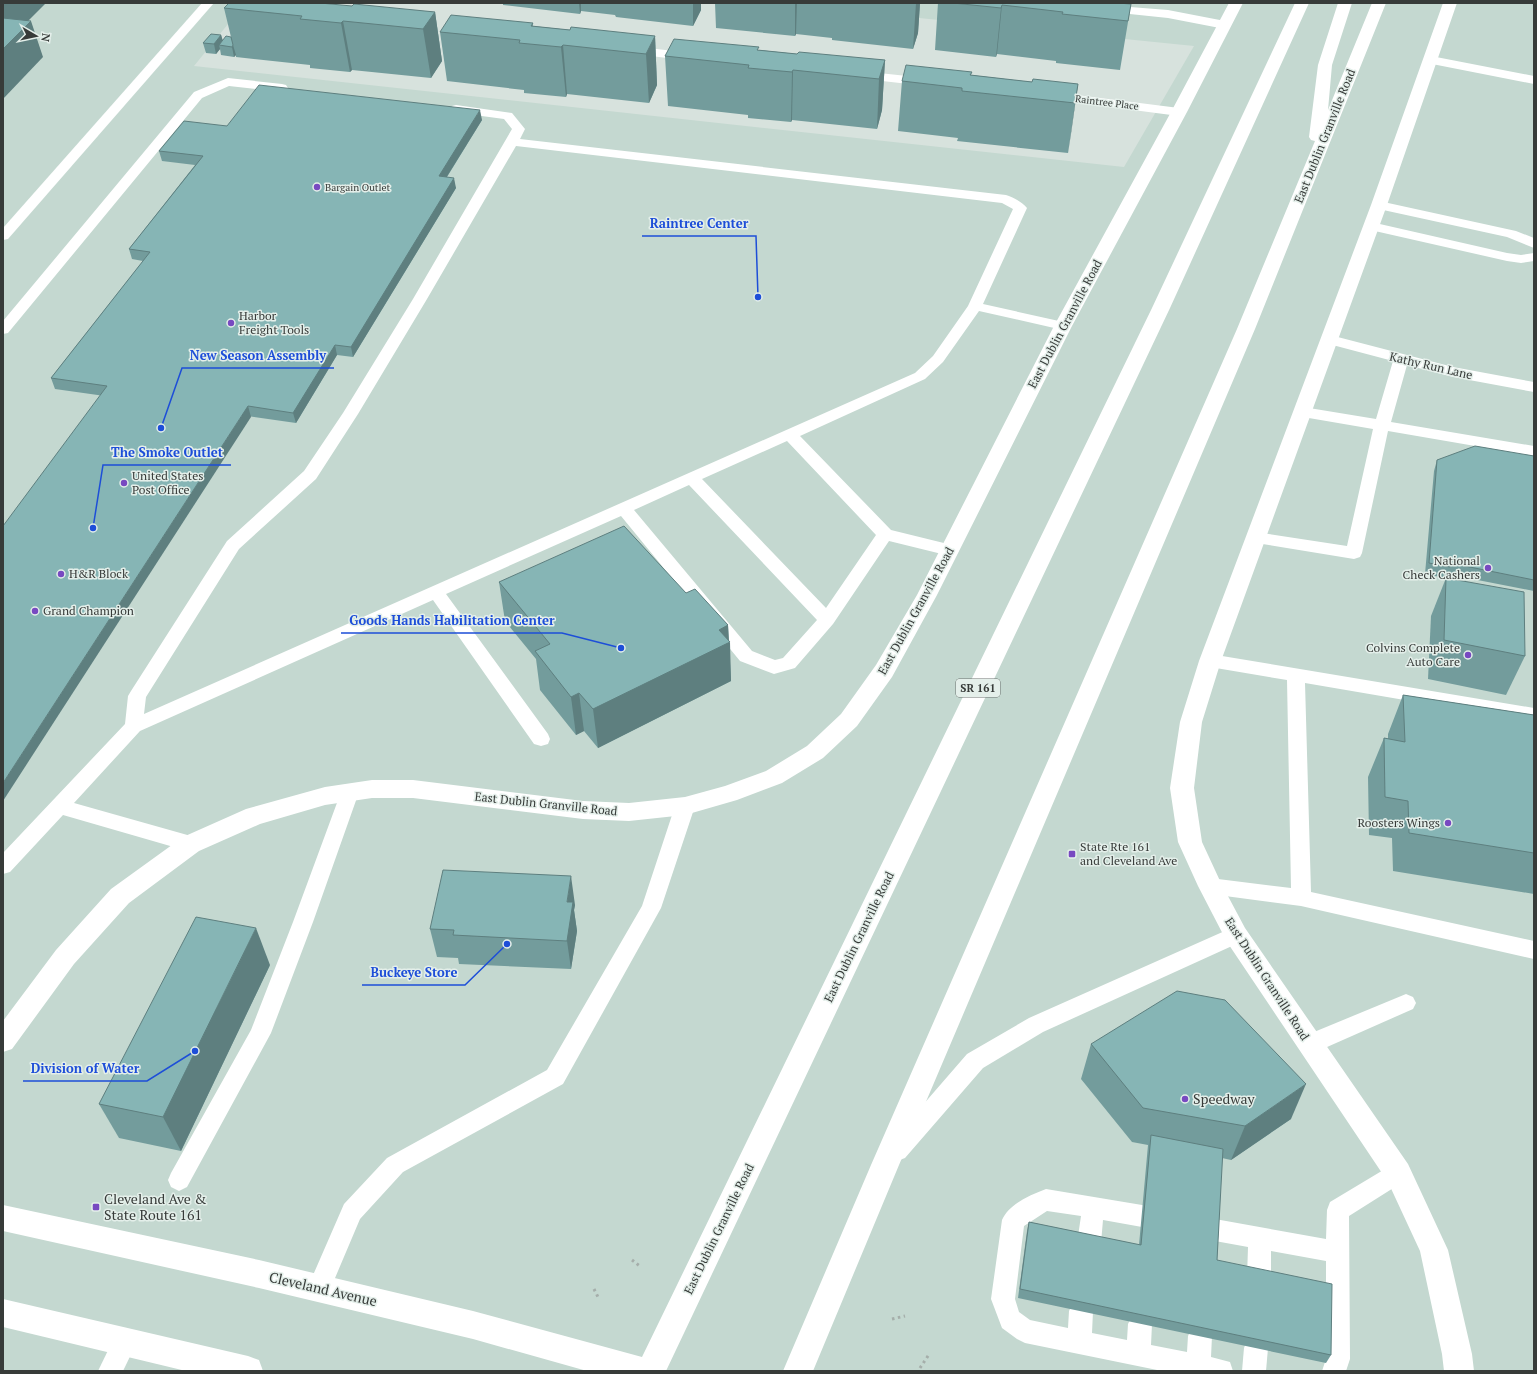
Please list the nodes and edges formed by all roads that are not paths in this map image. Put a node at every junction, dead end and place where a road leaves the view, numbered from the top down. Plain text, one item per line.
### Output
1 (208, 3) edge
2 (1174, 3) edge
3 (1236, 3) edge
4 (1302, 3) edge
5 (1345, 3) edge
6 (1379, 3) edge
7 (1450, 3) edge
8 (1092, 8) edge
9 (1168, 14) junction
10 (1225, 24) junction
11 (621, 49) edge
12 (700, 58) edge
13 (1431, 60) junction
14 (849, 74) edge
15 (1534, 80) edge
16 (936, 83) edge
17 (298, 90) edge
18 (1038, 94) edge
19 (446, 108) edge
20 (1179, 112) junction
21 (511, 142) junction
22 (1314, 164) junction
23 (1379, 206) junction
24 (1371, 226) junction
25 (3, 236) edge
26 (1534, 244) edge
27 (1534, 257) edge
28 (975, 306) junction
29 (1063, 326) junction
30 (3, 330) edge
31 (1330, 340) junction
32 (1401, 359) junction
33 (1534, 387) edge
34 (1303, 412) junction
35 (1382, 425) junction
36 (789, 434) junction
37 (1534, 451) edge
38 (691, 478) junction
39 (623, 508) junction
40 (884, 534) junction
41 (1256, 538) junction
42 (950, 550) junction
43 (436, 592) junction
44 (827, 620) junction
45 (1210, 661) junction
46 (1296, 675) junction
47 (1534, 715) edge
48 (134, 726) junction
49 (541, 740) dead end
50 (350, 792) junction
51 (59, 806) junction
52 (685, 806) junction
53 (191, 844) junction
54 (3, 866) edge
55 (1210, 886) junction
56 (1301, 898) junction
57 (1236, 935) junction
58 (1534, 950) edge
59 (1406, 1003) dead end
60 (3, 1041) edge
61 (1310, 1044) junction
62 (885, 1165) junction
63 (1398, 1173) junction
64 (179, 1180) dead end
65 (1093, 1208) junction
66 (1142, 1216) edge
67 (3, 1218) edge
68 (1215, 1230) edge
69 (1260, 1239) junction
70 (1089, 1243) edge
71 (1338, 1252) junction
72 (1259, 1278) edge
73 (319, 1288) junction
74 (1081, 1311) edge
75 (3, 1313) edge
76 (1140, 1324) edge
77 (1200, 1336) edge
78 (125, 1342) junction
79 (1079, 1342) junction
80 (1138, 1354) junction
81 (1209, 1369) edge
82 (110, 1371) edge
83 (248, 1371) edge
84 (641, 1371) edge
85 (651, 1371) edge
86 (798, 1371) edge
87 (1334, 1371) edge
88 (1459, 1371) edge

1 - 25 lane
2 - 9 lane
3 - 10 main road, East Dublin Granville Road
4 - 85 main road, East Dublin Granville Road / SR 161
5 - 22 main road
6 - 22 main road, East Dublin Granville Road
7 - 13 main road, East Dublin Granville Road
8 - 9 lane
9 - 10 lane
10 - 20 main road, East Dublin Granville Road
11 - 12 lane
13 - 15 lane
13 - 23 main road, East Dublin Granville Road
14 - 16 lane
17 - 30 lane
18 - 20 lane, Raintree Place
19 - 21 lane
20 - 29 main road, East Dublin Granville Road
21 - 28 lane
21 - 48 lane
22 - 62 main road, East Dublin Granville Road
23 - 24 main road, East Dublin Granville Road
23 - 26 lane
24 - 27 lane
24 - 31 main road, East Dublin Granville Road
28 - 29 lane
28 - 36 lane
29 - 42 main road, East Dublin Granville Road
31 - 32 lane, Kathy Run Lane
31 - 34 main road, East Dublin Granville Road
32 - 33 lane, Kathy Run Lane
32 - 35 lane
34 - 35 lane
34 - 41 main road, East Dublin Granville Road
35 - 37 lane
35 - 41 lane
36 - 38 lane
36 - 40 lane
38 - 39 lane
38 - 44 lane
39 - 43 lane
39 - 44 lane
40 - 42 lane
40 - 44 lane
41 - 45 main road, East Dublin Granville Road
42 - 52 main road, East Dublin Granville Road
43 - 48 lane
43 - 49 lane
45 - 46 lane
45 - 55 main road, East Dublin Granville Road
46 - 47 lane
46 - 56 lane
48 - 51 lane
50 - 52 main road, East Dublin Granville Road
50 - 53 main road, East Dublin Granville Road
50 - 64 lane
51 - 53 lane
51 - 54 lane
52 - 73 lane
53 - 60 main road, East Dublin Granville Road
55 - 56 lane
55 - 57 main road, East Dublin Granville Road
56 - 58 lane
57 - 61 main road, East Dublin Granville Road
57 - 62 lane
59 - 61 lane
61 - 63 main road, East Dublin Granville Road
62 - 86 main road, East Dublin Granville Road
63 - 71 lane
63 - 88 main road, East Dublin Granville Road
65 - 66 lane
65 - 70 lane
65 - 79 lane
67 - 73 main road, Cleveland Avenue
68 - 69 lane
69 - 71 lane
69 - 72 lane
71 - 87 lane
73 - 84 main road, Cleveland Avenue
74 - 79 lane
75 - 78 main road
76 - 80 lane
77 - 81 lane
78 - 82 lane
78 - 83 main road
79 - 80 lane
80 - 81 lane

